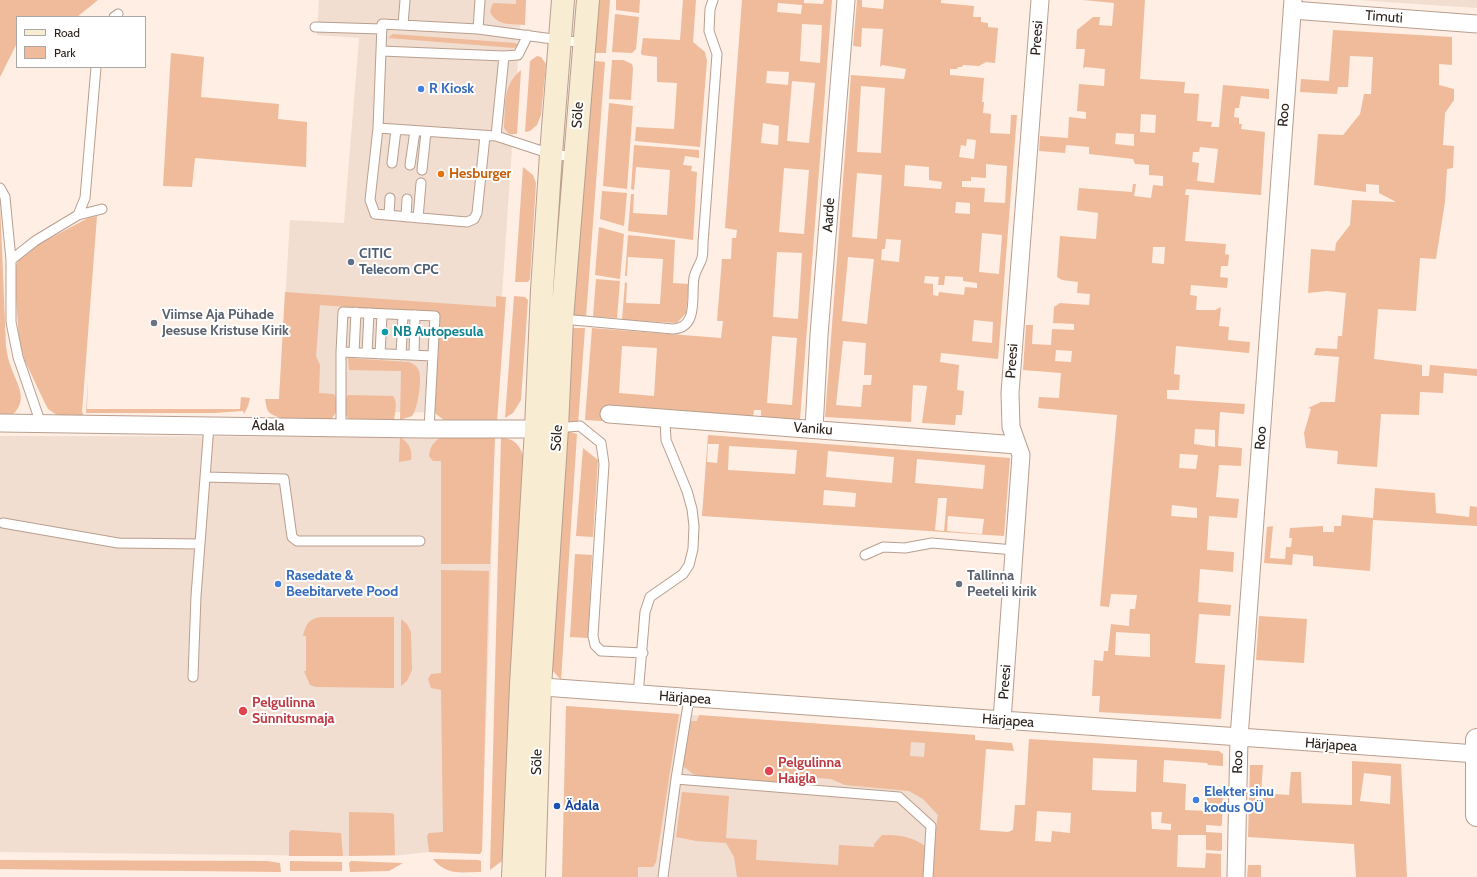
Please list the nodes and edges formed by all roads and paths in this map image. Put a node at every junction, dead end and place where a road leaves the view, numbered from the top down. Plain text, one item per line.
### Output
1 (405, 0) edge
2 (480, 0) edge
3 (564, 0) edge
4 (588, 0) edge
5 (713, 0) edge
6 (846, 0) edge
7 (1040, 0) edge
8 (1292, 5) edge
9 (1477, 24) edge
10 (403, 25) junction
11 (315, 27) dead end
12 (382, 29) junction
13 (478, 29) junction
14 (528, 35) junction
15 (560, 40) junction
16 (584, 43) junction
17 (381, 51) junction
18 (504, 56) junction
19 (96, 68) edge
20 (378, 128) junction
21 (396, 130) junction
22 (415, 131) junction
23 (426, 132) junction
24 (485, 136) junction
25 (496, 136) junction
26 (551, 154) junction
27 (575, 157) junction
28 (392, 163) dead end
29 (410, 165) dead end
30 (422, 170) dead end
31 (421, 184) dead end
32 (0, 188) edge
33 (390, 198) dead end
34 (407, 199) dead end
35 (102, 210) dead end
36 (78, 215) junction
37 (389, 215) junction
38 (406, 217) junction
39 (418, 218) junction
40 (11, 260) junction
41 (356, 312) junction
42 (369, 313) junction
43 (382, 314) junction
44 (403, 315) junction
45 (416, 315) junction
46 (562, 320) junction
47 (341, 352) junction
48 (354, 352) junction
49 (367, 353) junction
50 (380, 354) junction
51 (401, 355) junction
52 (414, 356) junction
53 (433, 356) junction
54 (608, 414) dead end
55 (665, 420) junction
56 (0, 423) edge
57 (41, 424) junction
58 (209, 425) junction
59 (341, 428) junction
60 (547, 428) junction
61 (429, 429) junction
62 (814, 429) junction
63 (1017, 445) junction
64 (205, 477) junction
65 (3, 523) dead end
66 (420, 541) dead end
67 (200, 544) junction
68 (1014, 550) junction
69 (865, 555) dead end
70 (642, 653) junction
71 (193, 677) dead end
72 (530, 686) junction
73 (638, 695) junction
74 (689, 699) junction
75 (1002, 720) junction
76 (1239, 738) junction
77 (1477, 740) edge
78 (1477, 754) edge
79 (676, 779) junction
80 (1477, 815) edge
81 (513, 877) edge
82 (534, 877) edge
83 (663, 877) edge
84 (928, 877) edge
85 (1236, 877) edge

1 - 10 lane
2 - 13 lane
3 - 15 main road, Sõle
4 - 16 main road, Sõle
5 - 46 lane
6 - 62 street, Aarde
7 - 63 street, Preesi
8 - 9 street, Timuti
8 - 76 street, Roo
10 - 12 lane
10 - 13 lane
11 - 12 lane
12 - 17 lane
13 - 14 lane
14 - 15 lane
14 - 18 lane
15 - 16 lane
15 - 26 main road, Sõle
16 - 27 main road, Sõle
17 - 18 lane
17 - 20 lane
18 - 25 lane
19 - 36 lane
20 - 21 lane
20 - 37 lane
21 - 22 lane
21 - 28 lane
22 - 23 lane
22 - 29 lane
23 - 24 lane
23 - 30 lane
24 - 25 lane
24 - 39 lane
25 - 26 lane
26 - 27 lane
26 - 60 main road, Sõle
27 - 46 main road, Sõle
31 - 39 lane
32 - 40 lane
33 - 37 lane
34 - 38 lane
35 - 36 lane
36 - 40 lane
37 - 38 lane
38 - 39 lane
40 - 57 lane
41 - 42 lane
41 - 47 lane
41 - 48 lane
42 - 43 lane
42 - 49 lane
43 - 44 lane
43 - 50 lane
44 - 45 lane
44 - 51 lane
45 - 52 lane
45 - 53 lane
46 - 60 main road, Sõle
47 - 48 lane
47 - 59 lane
48 - 49 lane
49 - 50 lane
50 - 51 lane
51 - 52 lane
52 - 53 lane
53 - 61 lane
54 - 55 street, Vaniku
55 - 62 street, Vaniku
55 - 70 lane
56 - 57 street, Ädala
57 - 58 street, Ädala
58 - 59 street, Ädala
58 - 64 lane
59 - 61 street, Ädala
60 - 61 street, Ädala
60 - 70 lane
60 - 72 main road, Sõle
62 - 63 street, Vaniku
63 - 68 street, Preesi
64 - 66 lane
64 - 67 lane
65 - 67 lane
67 - 71 lane
68 - 69 lane
68 - 75 street, Preesi
70 - 73 lane
72 - 73 street, Härjapea
72 - 81 main road, Sõle
72 - 82 main road, Sõle
73 - 74 street, Härjapea
74 - 75 street, Härjapea
74 - 79 lane
75 - 76 street, Härjapea
76 - 78 street, Härjapea
76 - 85 street, Roo
77 - 78 street
78 - 80 street
79 - 83 lane
79 - 84 lane

